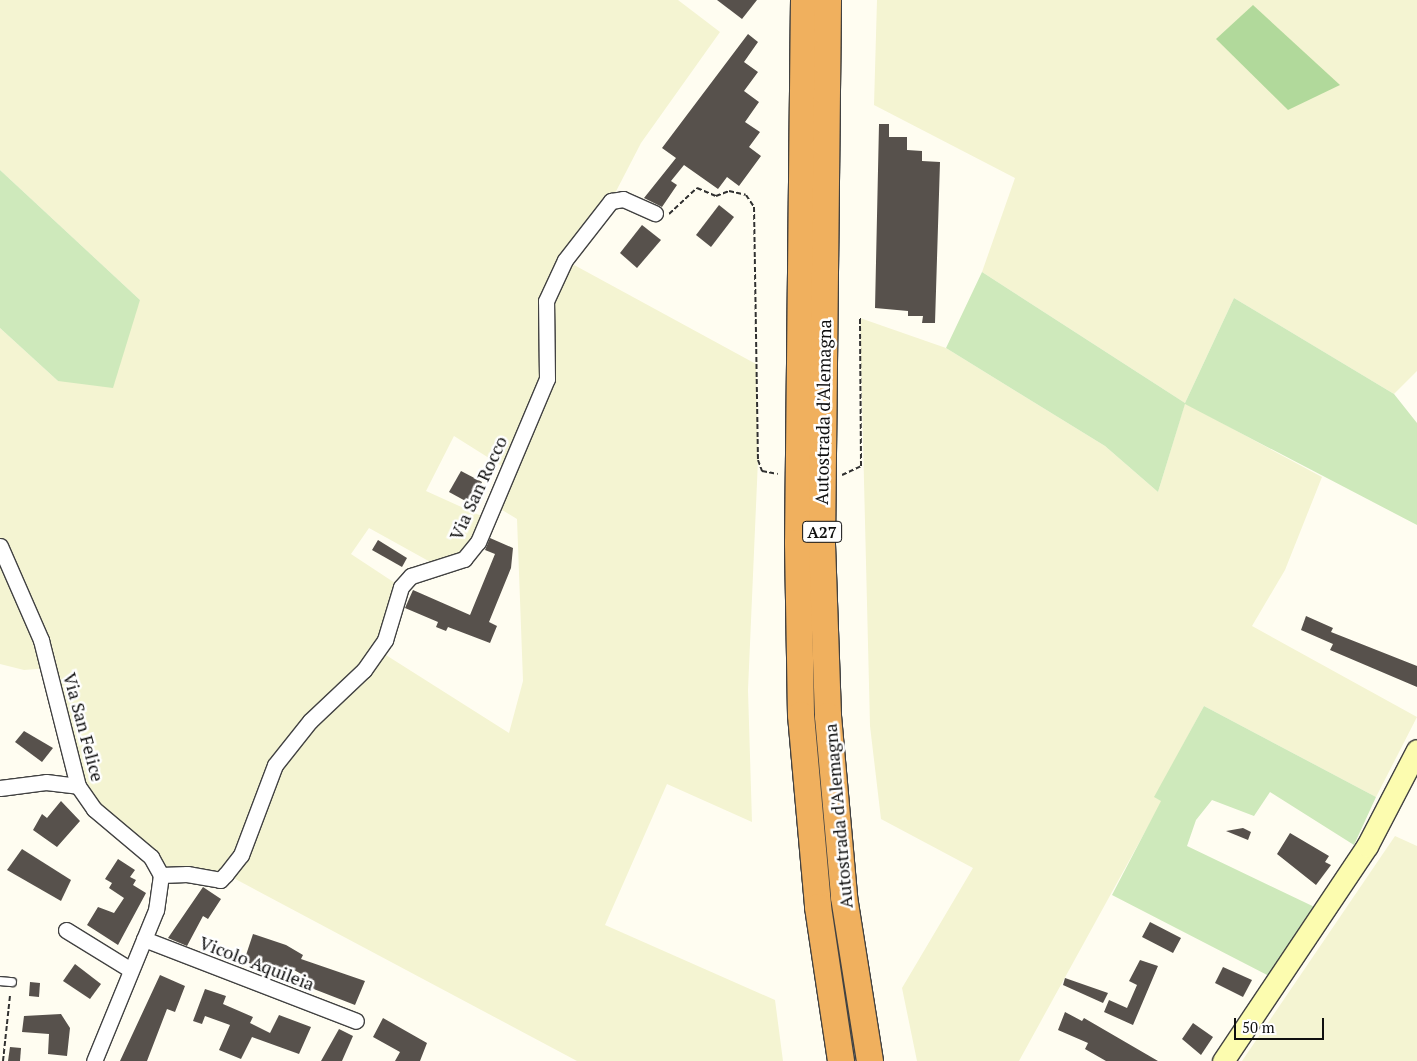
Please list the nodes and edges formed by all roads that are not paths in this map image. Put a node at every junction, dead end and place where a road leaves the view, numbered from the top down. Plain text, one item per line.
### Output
1 (804, 0) edge
2 (828, 0) edge
3 (655, 213) road end
4 (0, 546) edge
5 (1417, 750) edge
6 (78, 786) junction
7 (0, 788) edge
8 (161, 875) junction
9 (66, 930) dead end
10 (144, 939) junction
11 (131, 970) junction
12 (0, 981) edge
13 (12, 982) dead end
14 (356, 1021) dead end
15 (94, 1061) edge
16 (839, 1061) edge
17 (870, 1061) edge
18 (1223, 1061) edge

1 - 16 highway, Autostrada d'Alemagna / A27
2 - 17 highway, Autostrada d'Alemagna / A27
3 - 8 street, Via San Rocco
4 - 6 street, Via San Felice
5 - 18 main road
6 - 7 street
6 - 8 street, Via San Felice
8 - 10 street
9 - 11 street
10 - 11 street
10 - 14 street, Vicolo Aquileia
11 - 15 street
12 - 13 lane

